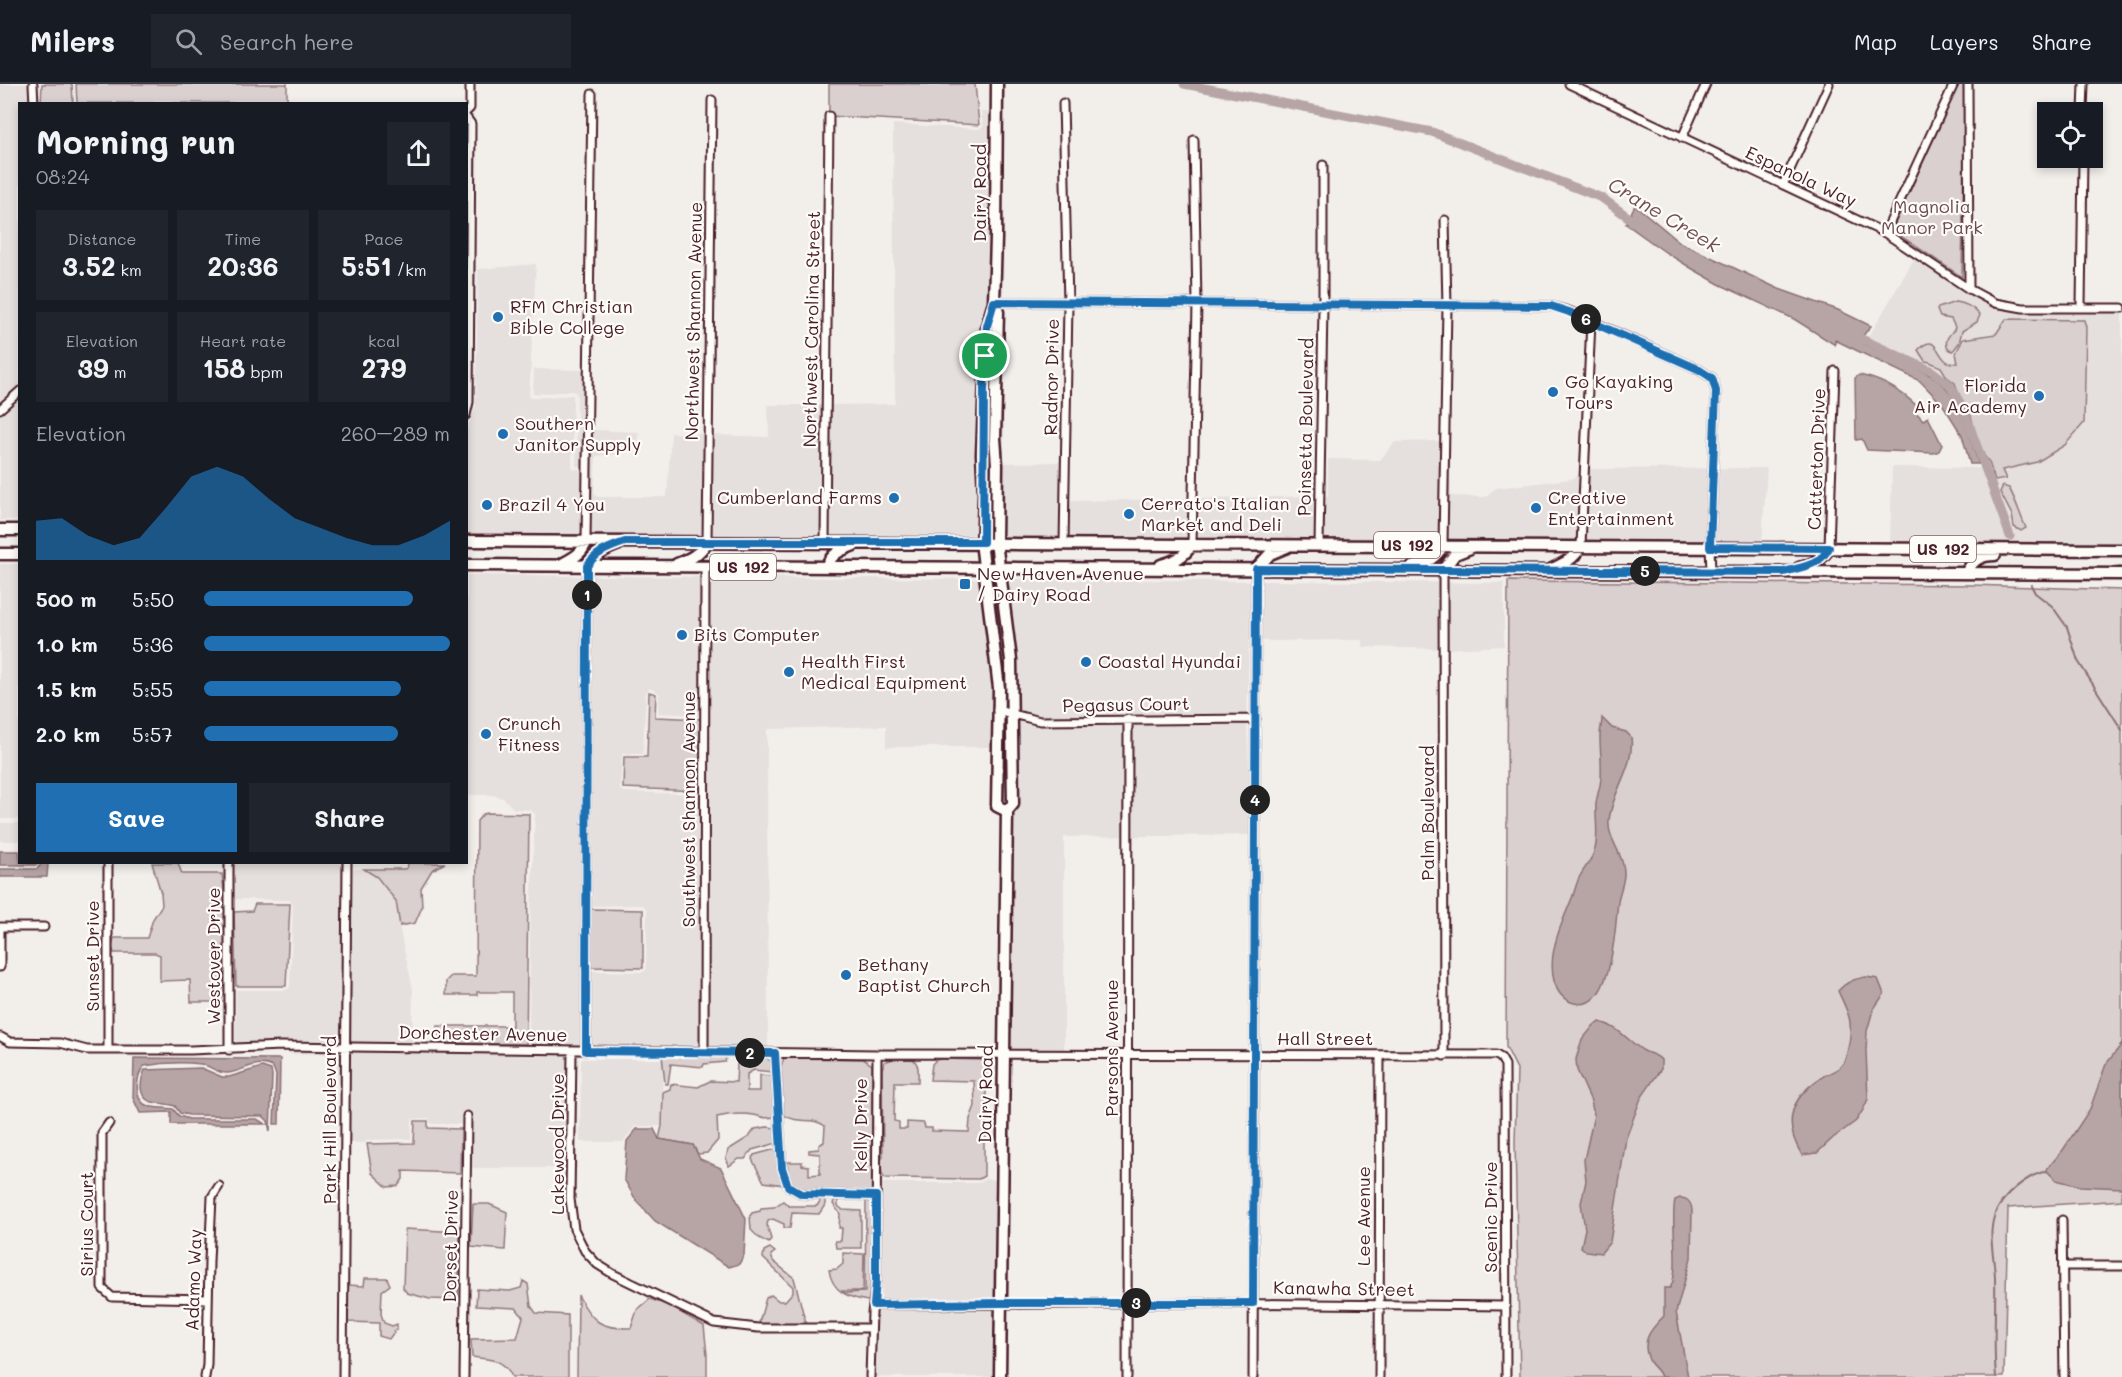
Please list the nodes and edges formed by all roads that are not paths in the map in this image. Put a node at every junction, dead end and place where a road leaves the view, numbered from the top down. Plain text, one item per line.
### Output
1 (33, 84) edge
2 (470, 84) edge
3 (997, 84) edge
4 (1569, 84) edge
5 (1706, 84) edge
6 (1829, 84) edge
7 (1954, 84) edge
8 (1968, 84) edge
9 (2084, 84) edge
10 (592, 94) dead end
11 (712, 100) dead end
12 (34, 102) edge
13 (2083, 102) edge
14 (1063, 103) dead end
15 (468, 111) edge
16 (829, 116) dead end
17 (468, 118) edge
18 (1682, 138) junction
19 (1194, 140) dead end
20 (1323, 165) dead end
21 (2083, 168) edge
22 (1783, 185) junction
23 (1445, 220) dead end
24 (1885, 233) junction
25 (1969, 289) junction
26 (994, 302) junction
27 (1068, 303) junction
28 (1197, 304) junction
29 (1323, 306) junction
30 (1447, 306) junction
31 (2081, 307) junction
32 (2122, 308) edge
33 (1591, 321) junction
34 (1835, 371) dead end
35 (18, 393) edge
36 (468, 406) edge
37 (0, 408) edge
38 (0, 530) edge
39 (18, 530) edge
40 (468, 541) edge
41 (586, 542) junction
42 (625, 542) junction
43 (707, 542) junction
44 (825, 542) junction
45 (863, 542) junction
46 (983, 542) junction
47 (996, 542) junction
48 (1064, 544) junction
49 (1192, 544) junction
50 (1293, 544) junction
51 (1319, 544) junction
52 (1443, 545) junction
53 (1475, 546) junction
54 (1581, 546) junction
55 (1710, 547) junction
56 (1829, 548) junction
57 (2091, 549) junction
58 (2122, 550) edge
59 (0, 554) edge
60 (18, 555) edge
61 (468, 565) edge
62 (557, 566) junction
63 (587, 566) junction
64 (671, 567) junction
65 (705, 567) junction
66 (826, 567) junction
67 (986, 568) junction
68 (1000, 568) junction
69 (1149, 568) junction
70 (1256, 569) junction
71 (1406, 570) junction
72 (1443, 570) junction
73 (1549, 570) junction
74 (1711, 572) junction
75 (1784, 572) junction
76 (1966, 573) junction
77 (2122, 574) edge
78 (998, 710) junction
79 (1012, 714) junction
80 (1128, 719) junction
81 (1256, 719) junction
82 (1007, 811) junction
83 (108, 864) edge
84 (230, 864) edge
85 (347, 864) edge
86 (0, 927) edge
87 (44, 927) dead end
88 (0, 967) edge
89 (1, 1037) edge
90 (345, 1047) junction
91 (108, 1050) junction
92 (229, 1050) junction
93 (572, 1051) junction
94 (586, 1051) junction
95 (704, 1052) junction
96 (775, 1053) junction
97 (877, 1054) junction
98 (1003, 1054) junction
99 (1127, 1054) junction
100 (1254, 1054) junction
101 (1380, 1055) junction
102 (1443, 1056) junction
103 (1501, 1058) joint
104 (468, 1116) dead end
105 (109, 1123) dead end
106 (219, 1186) dead end
107 (876, 1196) junction
108 (2062, 1220) dead end
109 (2063, 1266) junction
110 (2122, 1266) edge
111 (208, 1299) junction
112 (1001, 1303) junction
113 (1127, 1303) junction
114 (1253, 1303) junction
115 (874, 1305) junction
116 (1379, 1305) junction
117 (1506, 1306) junction
118 (871, 1328) junction
119 (205, 1377) edge
120 (343, 1377) edge
121 (464, 1377) edge
122 (870, 1377) edge
123 (1000, 1377) edge
124 (1127, 1377) edge
125 (1252, 1377) edge
126 (1379, 1377) edge
127 (1506, 1377) edge
128 (2064, 1377) edge

1 - 12 street
2 - 15 street
3 - 26 main road, Dairy Road
4 - 18 street, Espanola Way
5 - 18 street
6 - 22 street
7 - 24 street
8 - 25 street
9 - 13 street
10 - 41 street
11 - 43 street, Northwest Shannon Avenue
14 - 27 street, Radnor Drive
16 - 44 street, Northwest Carolina Street
17 - 36 street
18 - 22 street, Espanola Way
19 - 28 street
20 - 29 street, Poinsetta Boulevard
21 - 31 street
22 - 24 street, Espanola Way
23 - 30 street
24 - 25 street, Espanola Way
25 - 31 street, Espanola Way
26 - 27 street
26 - 46 main road, Dairy Road
26 - 47 main road, Dairy Road
27 - 28 street
27 - 48 street, Radnor Drive
28 - 29 street
28 - 49 street
29 - 30 street
29 - 51 street, Poinsetta Boulevard
30 - 33 street
30 - 52 street
31 - 32 street, Espanola Way
33 - 54 street
33 - 55 street
34 - 56 street, Catterton Drive
35 - 37 street
38 - 39 main road
40 - 41 main road, US 192
41 - 42 main road, US 192
41 - 62 main road
42 - 43 main road, US 192
42 - 63 main road
43 - 44 main road, US 192
43 - 64 main road
44 - 45 main road, US 192
45 - 46 main road, US 192
45 - 66 main road
46 - 47 main road, US 192
46 - 67 main road, Dairy Road
47 - 48 main road, US 192
47 - 68 main road, Dairy Road
48 - 49 main road, US 192
49 - 50 main road, US 192
49 - 69 main road
50 - 51 main road, US 192
50 - 70 main road
51 - 52 main road, US 192
52 - 53 main road, US 192
52 - 71 main road
53 - 54 main road, US 192
53 - 72 main road
54 - 55 main road, US 192
54 - 73 main road
55 - 56 main road, US 192
55 - 74 street
56 - 57 main road, US 192
56 - 75 main road
57 - 58 main road, US 192
57 - 76 main road
59 - 60 main road
61 - 62 main road, US 192
62 - 63 main road, US 192
63 - 64 main road, US 192
63 - 94 street
64 - 65 main road, US 192
65 - 66 main road, US 192
65 - 95 street, Southwest Shannon Avenue
66 - 67 main road, US 192
67 - 68 main road, US 192
67 - 78 main road, Dairy Road
68 - 69 main road, US 192
68 - 79 main road, Dairy Road
69 - 70 main road, US 192
70 - 71 main road, US 192
70 - 81 street
71 - 72 main road, US 192
72 - 73 main road, US 192
72 - 102 street, Palm Boulevard
73 - 74 main road, US 192
74 - 75 main road, US 192
75 - 76 main road, US 192
76 - 77 main road, US 192
78 - 79 street, Pegasus Court
78 - 82 main road, Dairy Road
79 - 80 street, Pegasus Court
79 - 82 main road, Dairy Road
80 - 81 street, Pegasus Court
80 - 99 street, Parsons Avenue
81 - 100 street
82 - 98 main road, Dairy Road
83 - 91 street, Sunset Drive
84 - 92 street, Westover Drive
85 - 90 street, Park Hill Boulevard
86 - 87 street
86 - 88 street
89 - 91 street, Dorchester Avenue
90 - 92 street, Dorchester Avenue
90 - 93 street, Dorchester Avenue
90 - 120 street, Park Hill Boulevard
91 - 92 street, Dorchester Avenue
93 - 94 street, Dorchester Avenue
93 - 118 street, Lakewood Drive
94 - 95 street, Dorchester Avenue
95 - 96 street, Dorchester Avenue
96 - 97 street, Dorchester Avenue
96 - 107 street
97 - 98 street, Dorchester Avenue
97 - 107 street, Kelly Drive
98 - 99 street, Hall Street
98 - 112 main road, Dairy Road
99 - 100 street, Hall Street
99 - 113 street, Parsons Avenue
100 - 101 street, Hall Street
100 - 114 street
101 - 102 street, Hall Street
101 - 116 street, Lee Avenue
102 - 103 street, Hall Street
103 - 117 street, Scenic Drive
104 - 121 street, Dorset Drive
105 - 111 street, Sirius Court
106 - 111 street, Adamo Way
107 - 115 street, Kelly Drive
108 - 109 street
109 - 110 street
109 - 128 street
111 - 119 street, Adamo Way
112 - 113 street, Kanawha Street
112 - 115 street, Kanawha Street
112 - 123 main road, Dairy Road
113 - 114 street, Kanawha Street
113 - 124 street, Parsons Avenue
114 - 116 street, Kanawha Street
114 - 125 street
115 - 118 street, Kelly Drive
116 - 117 street, Kanawha Street
116 - 126 street, Lee Avenue
117 - 127 street, Scenic Drive
118 - 122 street, Kelly Drive

